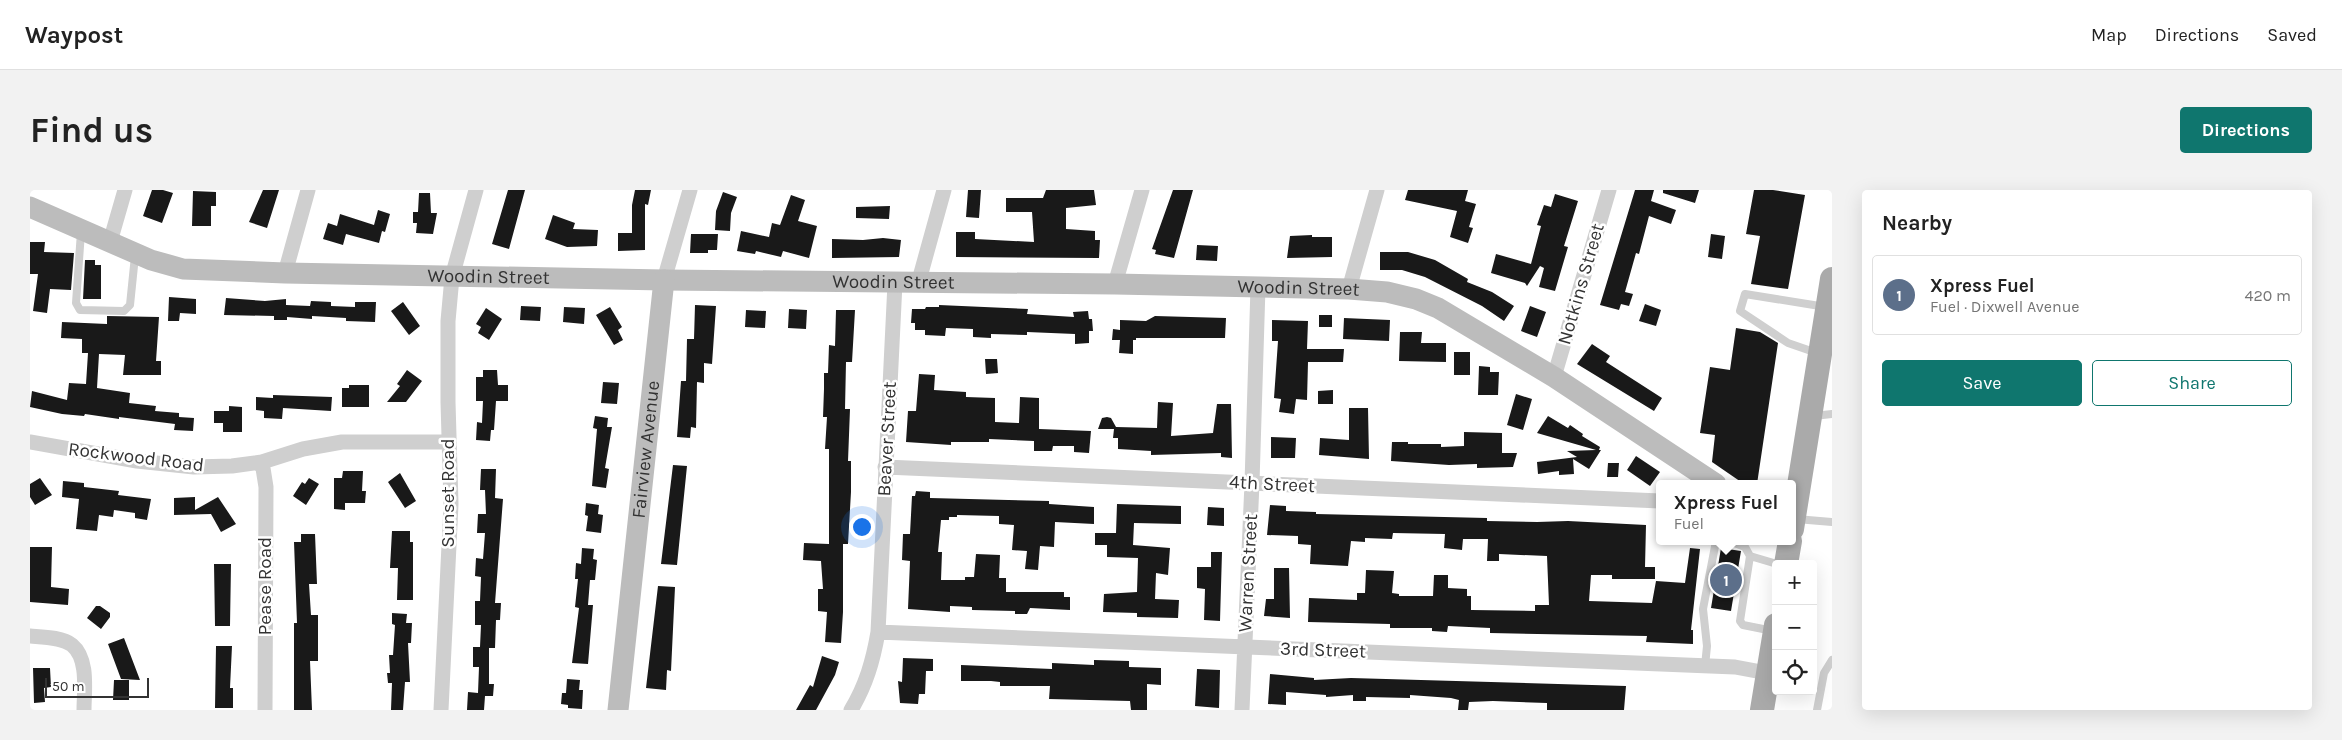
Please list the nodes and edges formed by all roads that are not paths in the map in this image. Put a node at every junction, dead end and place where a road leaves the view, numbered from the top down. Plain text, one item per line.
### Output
1 (125, 190) edge
2 (308, 190) edge
3 (476, 190) edge
4 (690, 190) edge
5 (944, 190) edge
6 (1142, 190) edge
7 (1377, 190) edge
8 (1609, 190) edge
9 (30, 207) edge
10 (82, 230) junction
11 (110, 242) junction
12 (136, 253) junction
13 (285, 273) junction
14 (452, 277) junction
15 (1832, 279) edge
16 (664, 280) junction
17 (895, 283) junction
18 (918, 284) junction
19 (1115, 284) junction
20 (1258, 287) junction
21 (1349, 289) junction
22 (1828, 307) junction
23 (1820, 354) junction
24 (1554, 377) junction
25 (1821, 415) edge
26 (30, 442) edge
27 (449, 442) junction
28 (262, 462) junction
29 (885, 467) junction
30 (1710, 480) edge
31 (1252, 484) junction
32 (1656, 501) edge
33 (1796, 512) edge
34 (1832, 522) edge
35 (1796, 526) edge
36 (1715, 545) edge
37 (1740, 545) edge
38 (1789, 545) edge
39 (1750, 556) junction
40 (1787, 560) edge
41 (1772, 563) edge
42 (1772, 628) edge
43 (878, 632) junction
44 (30, 636) edge
45 (1245, 647) junction
46 (1772, 647) edge
47 (1832, 660) edge
48 (1705, 666) junction
49 (1768, 673) junction
50 (84, 710) edge
51 (265, 710) edge
52 (441, 710) edge
53 (618, 710) edge
54 (851, 710) edge
55 (1242, 710) edge
56 (1762, 710) edge
57 (1818, 710) edge

1 - 11 street
2 - 13 street
3 - 14 street, Sunset Road
4 - 16 street, Fairview Avenue
5 - 18 street
6 - 19 street
7 - 21 street
8 - 24 street, Notkins Street
9 - 10 main road, Woodin Street
10 - 11 main road, Woodin Street
10 - 12 lane
11 - 12 main road, Woodin Street
12 - 13 main road, Woodin Street
13 - 14 main road, Woodin Street
14 - 16 main road, Woodin Street
14 - 27 street, Sunset Road
15 - 22 main road
16 - 17 main road, Woodin Street
16 - 53 main road, Fairview Avenue
17 - 18 main road, Woodin Street
17 - 29 street, Beaver Street
18 - 19 main road, Woodin Street
19 - 20 main road, Woodin Street
20 - 21 main road, Woodin Street
20 - 31 street, Warren Street
21 - 24 main road, Woodin Street
22 - 23 main road
22 - 23 lane
23 - 25 main road
24 - 30 main road, Woodin Street
25 - 33 main road
26 - 28 street, Rockwood Road
27 - 28 street, Rockwood Road
27 - 52 street, Sunset Road
28 - 51 street, Pease Road
29 - 31 street, 4th Street
29 - 43 street, Beaver Street
31 - 32 street, 4th Street
31 - 45 street, Warren Street
34 - 35 lane
36 - 48 lane
37 - 39 lane
38 - 40 main road
39 - 41 lane
39 - 42 lane
43 - 45 street, 3rd Street
43 - 54 street, Beaver Street
44 - 50 street
45 - 48 street, 3rd Street
45 - 55 street, Warren Street
46 - 49 main road
47 - 57 lane
48 - 49 street, 3rd Street
49 - 56 main road

